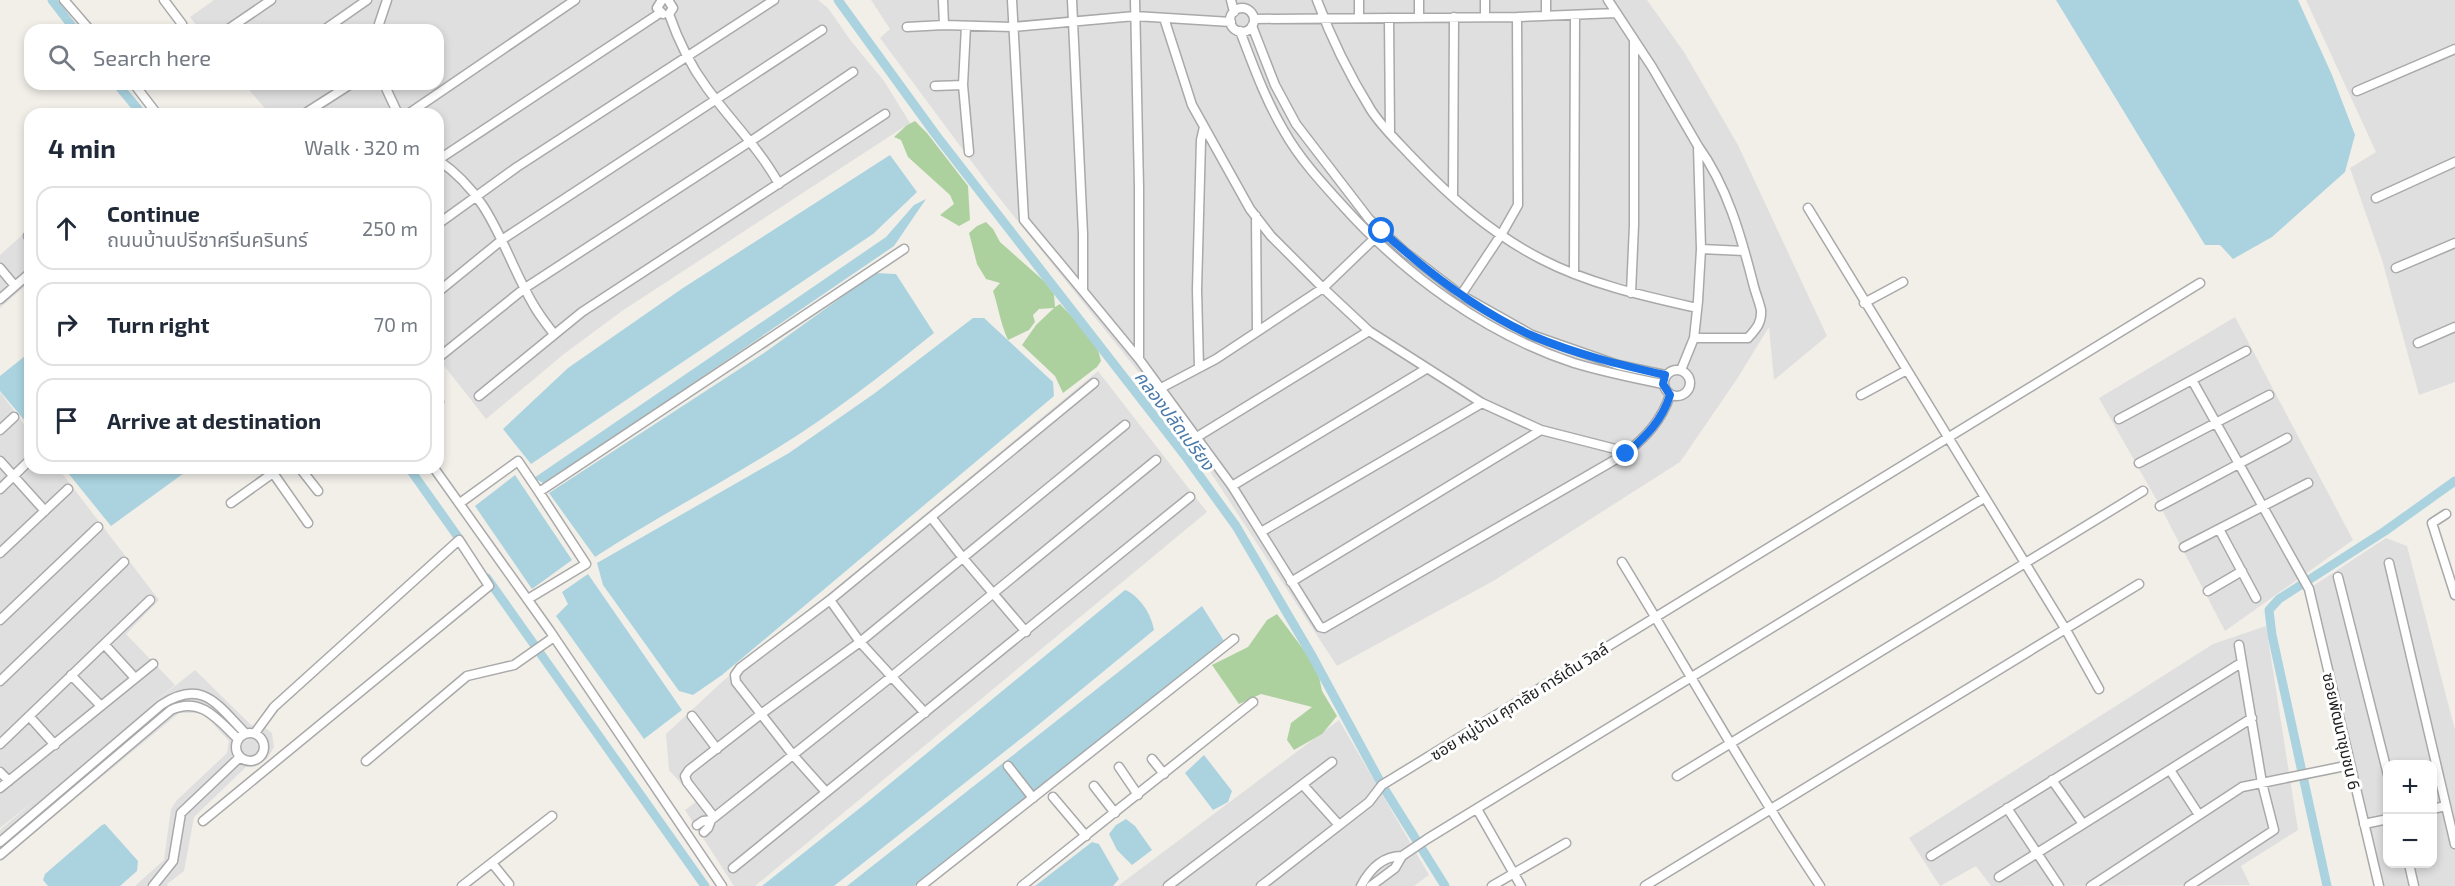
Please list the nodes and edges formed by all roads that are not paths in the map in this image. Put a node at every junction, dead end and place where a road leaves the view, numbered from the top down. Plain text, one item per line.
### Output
1 (64, 0) edge
2 (164, 0) edge
3 (271, 0) edge
4 (367, 0) edge
5 (387, 0) edge
6 (575, 0) edge
7 (662, 0) edge
8 (774, 0) edge
9 (943, 0) edge
10 (1012, 0) edge
11 (1072, 0) edge
12 (1135, 0) edge
13 (1231, 0) edge
14 (1317, 0) edge
15 (1359, 0) edge
16 (1419, 0) edge
17 (1485, 0) edge
18 (1546, 0) edge
19 (1608, 0) edge
20 (1244, 4) edge
21 (673, 5) edge
22 (660, 12) junction
23 (1234, 12) junction
24 (1616, 13) junction
25 (1575, 15) junction
26 (1135, 16) junction
27 (1546, 16) junction
28 (1419, 17) junction
29 (1454, 17) junction
30 (1485, 17) junction
31 (1517, 17) junction
32 (1164, 18) junction
33 (1359, 18) junction
34 (1389, 18) junction
35 (1324, 19) junction
36 (1072, 22) junction
37 (1231, 22) junction
38 (1253, 23) junction
39 (85, 24) edge
40 (182, 24) edge
41 (236, 24) edge
42 (333, 24) edge
43 (379, 24) edge
44 (944, 25) junction
45 (966, 26) junction
46 (907, 27) dead end
47 (1012, 27) junction
48 (822, 30) dead end
49 (1240, 31) junction
50 (1634, 41) junction
51 (2455, 49) edge
52 (687, 57) junction
53 (853, 72) dead end
54 (963, 85) junction
55 (935, 86) dead end
56 (444, 89) edge
57 (139, 90) edge
58 (342, 90) edge
59 (387, 90) edge
60 (443, 90) edge
61 (2357, 91) dead end
62 (717, 100) junction
63 (152, 108) edge
64 (313, 108) edge
65 (395, 108) edge
66 (417, 108) edge
67 (885, 114) dead end
68 (1204, 128) junction
69 (1390, 134) junction
70 (751, 141) junction
71 (1698, 146) junction
72 (969, 152) dead end
73 (444, 156) edge
74 (2455, 162) edge
75 (444, 164) edge
76 (779, 184) junction
77 (475, 196) junction
78 (1453, 197) junction
79 (2376, 198) dead end
80 (1808, 208) dead end
81 (1256, 216) junction
82 (444, 219) edge
83 (1382, 231) junction
84 (1501, 235) junction
85 (503, 239) junction
86 (1374, 239) junction
87 (2455, 243) edge
88 (904, 249) dead end
89 (1701, 249) junction
90 (1744, 251) junction
91 (0, 268) edge
92 (2396, 268) dead end
93 (1574, 273) junction
94 (24, 278) edge
95 (1903, 282) dead end
96 (2200, 283) dead end
97 (15, 286) junction
98 (444, 287) edge
99 (525, 288) junction
100 (1323, 288) junction
101 (1083, 291) junction
102 (1630, 293) junction
103 (1461, 295) junction
104 (0, 299) edge
105 (1864, 303) junction
106 (1697, 308) junction
107 (2455, 327) edge
108 (1257, 331) junction
109 (1369, 331) junction
110 (554, 334) junction
111 (1694, 338) junction
112 (2418, 343) dead end
113 (2246, 351) dead end
114 (444, 353) edge
115 (1139, 359) junction
116 (1199, 368) junction
117 (1426, 369) junction
118 (1681, 370) junction
119 (1905, 371) junction
120 (1664, 380) junction
121 (2192, 380) junction
122 (1094, 383) dead end
123 (1161, 388) junction
124 (1670, 395) junction
125 (1861, 395) dead end
126 (2269, 395) dead end
127 (479, 396) dead end
128 (1482, 403) junction
129 (14, 417) dead end
130 (2119, 419) dead end
131 (2216, 423) junction
132 (1125, 425) dead end
133 (0, 430) edge
134 (1541, 430) junction
135 (1197, 437) junction
136 (2287, 438) dead end
137 (1947, 439) junction
138 (1627, 452) junction
139 (1156, 460) dead end
140 (0, 461) edge
141 (2139, 463) dead end
142 (2239, 465) junction
143 (24, 466) edge
144 (272, 474) edge
145 (278, 474) edge
146 (305, 474) edge
147 (438, 474) edge
148 (14, 476) junction
149 (2308, 483) dead end
150 (1232, 486) junction
151 (0, 489) edge
152 (68, 489) dead end
153 (318, 490) dead end
154 (2143, 491) dead end
155 (539, 492) junction
156 (1190, 497) dead end
157 (1984, 498) junction
158 (460, 503) junction
159 (231, 504) dead end
160 (2160, 506) dead end
161 (2262, 507) junction
162 (45, 511) junction
163 (2446, 514) dead end
164 (932, 517) junction
165 (308, 523) dead end
166 (98, 527) dead end
167 (2219, 529) junction
168 (1261, 532) junction
169 (2184, 547) dead end
170 (0, 553) edge
171 (963, 558) junction
172 (124, 562) dead end
173 (1622, 562) dead end
174 (2025, 563) junction
175 (2389, 563) dead end
176 (2242, 572) junction
177 (2338, 577) dead end
178 (1291, 582) junction
179 (2139, 584) dead end
180 (2208, 591) dead end
181 (993, 594) junction
182 (2455, 595) edge
183 (2256, 598) dead end
184 (528, 599) junction
185 (150, 600) dead end
186 (830, 600) junction
187 (1656, 617) junction
188 (0, 620) edge
189 (2066, 630) junction
190 (1026, 632) junction
191 (552, 639) junction
192 (1234, 639) dead end
193 (860, 642) junction
194 (104, 644) junction
195 (2239, 645) dead end
196 (2241, 663) junction
197 (153, 664) dead end
198 (71, 675) junction
199 (891, 677) junction
200 (135, 678) junction
201 (1693, 678) junction
202 (0, 681) edge
203 (2099, 689) dead end
204 (1253, 702) dead end
205 (100, 706) junction
206 (159, 706) junction
207 (925, 713) junction
208 (761, 714) junction
209 (166, 715) junction
210 (28, 716) junction
211 (692, 716) dead end
212 (2252, 718) junction
213 (246, 735) junction
214 (1732, 742) junction
215 (0, 744) edge
216 (55, 744) junction
217 (717, 749) junction
218 (793, 754) junction
219 (240, 757) junction
220 (1152, 759) dead end
221 (366, 760) dead end
222 (2384, 760) edge
223 (1332, 762) dead end
224 (2350, 765) junction
225 (1008, 766) dead end
226 (1119, 767) dead end
227 (87, 768) junction
228 (2170, 770) junction
229 (0, 772) edge
230 (1164, 774) junction
231 (94, 776) junction
232 (1677, 776) dead end
233 (2052, 780) junction
234 (9, 781) junction
235 (2262, 783) junction
236 (1303, 785) junction
237 (1094, 786) dead end
238 (0, 788) edge
239 (826, 792) junction
240 (1138, 795) junction
241 (1053, 797) dead end
242 (1033, 798) junction
243 (2446, 806) junction
244 (2007, 808) junction
245 (2437, 808) edge
246 (1477, 809) junction
247 (1770, 811) junction
248 (1115, 813) junction
249 (2199, 815) junction
250 (552, 816) dead end
251 (712, 818) junction
252 (2383, 820) edge
253 (203, 822) dead end
254 (2083, 824) junction
255 (2364, 824) junction
256 (1339, 825) junction
257 (695, 833) junction
258 (1086, 836) junction
259 (1, 841) edge
260 (1566, 843) dead end
261 (2455, 844) edge
262 (8, 849) junction
263 (2036, 853) junction
264 (1405, 854) junction
265 (0, 855) edge
266 (1931, 856) dead end
267 (492, 863) junction
268 (733, 868) dead end
269 (2410, 868) edge
270 (1514, 874) junction
271 (1999, 877) dead end
272 (509, 884) dead end
273 (153, 886) edge
274 (462, 886) edge
275 (722, 886) edge
276 (921, 886) edge
277 (1022, 886) edge
278 (1168, 886) edge
279 (1261, 886) edge
280 (1361, 886) edge
281 (1371, 886) edge
282 (1492, 886) edge
283 (1521, 886) edge
284 (1645, 886) edge
285 (1820, 886) edge
286 (2059, 886) edge
287 (2091, 886) edge
288 (2189, 886) edge
289 (2379, 886) edge
290 (2414, 886) edge

1 - 39 street
2 - 40 street
3 - 41 street
4 - 42 street
5 - 43 street
6 - 56 street
7 - 22 street
8 - 52 street
9 - 44 street
10 - 47 street
11 - 36 street
12 - 26 street
13 - 23 street
14 - 35 street
15 - 33 street
16 - 28 street
17 - 30 street
18 - 27 street
19 - 24 street
20 - 23 street
20 - 38 street
21 - 22 street
21 - 52 street
22 - 73 street
23 - 37 street
24 - 25 street
24 - 50 street
25 - 27 street
25 - 93 street
26 - 32 street
26 - 36 street
26 - 115 street
27 - 31 street
28 - 29 street
28 - 34 street
29 - 30 street
29 - 78 street
30 - 31 street
31 - 84 street
32 - 37 street
32 - 68 street
33 - 34 street
33 - 35 street
34 - 69 street
35 - 38 street
35 - 69 street
36 - 47 street
36 - 101 street
37 - 49 street
38 - 49 street
38 - 83 street
44 - 45 street
44 - 46 street
45 - 47 street
45 - 54 street
47 - 101 street
48 - 62 street
49 - 86 street
50 - 71 street
50 - 102 street
51 - 61 street
52 - 62 street
52 - 77 street
53 - 70 street
54 - 55 street
54 - 72 street
57 - 63 street
58 - 64 street
59 - 65 street
60 - 66 street
62 - 70 street
62 - 85 street
67 - 76 street
68 - 81 street
68 - 116 street
69 - 78 street
70 - 76 street
70 - 99 street
71 - 89 street
71 - 90 street
74 - 79 street
75 - 77 street
76 - 110 street
77 - 82 street
77 - 85 street
78 - 84 street
80 - 105 street
81 - 100 street
81 - 108 street
83 - 86 street
83 - 103 street
84 - 93 street
84 - 103 street
85 - 98 street
85 - 99 street
86 - 100 street
86 - 120 street
87 - 92 street
88 - 155 street
89 - 90 street
89 - 106 street
90 - 111 street
91 - 97 street
93 - 102 street
94 - 97 street
95 - 105 street
96 - 137 street, ซอย หมู่บ้าน ศุภาลัย การ์เด้น วิลล์
97 - 104 street
99 - 110 street
99 - 114 street
100 - 108 street
100 - 109 street
101 - 115 street
102 - 106 street
103 - 120 street
105 - 119 street
106 - 111 street
107 - 112 street
108 - 116 street
109 - 117 street
109 - 135 street
110 - 127 street
111 - 118 street
113 - 121 street
115 - 123 street
116 - 123 street
117 - 128 street
117 - 150 street
118 - 120 street
118 - 124 street
119 - 125 street
119 - 137 street
120 - 124 street
121 - 130 street
121 - 131 street, ซอยพัฒนาชุมชน 6
122 - 164 street
123 - 135 street
124 - 138 street
126 - 131 street
128 - 134 street
128 - 168 street
129 - 133 street
131 - 141 street
131 - 142 street, ซอยพัฒนาชุมชน 6
132 - 171 street
134 - 138 street
134 - 178 street
135 - 150 street
136 - 142 street
137 - 157 street
137 - 187 street, ซอย หมู่บ้าน ศุภาลัย การ์เด้น วิลล์
138 - 178 street
139 - 181 street
140 - 148 street
142 - 160 street
142 - 161 street, ซอยพัฒนาชุมชน 6
143 - 148 street
144 - 159 street
145 - 165 street
146 - 153 street
147 - 158 street
148 - 151 street
148 - 162 street
149 - 161 street
150 - 168 street
152 - 162 street
154 - 174 street
155 - 158 street
155 - 184 street
156 - 190 street
157 - 174 street
157 - 201 street
158 - 184 street
161 - 167 street
161 - 224 street, ซอยพัฒนาชุมชน 6
162 - 170 street
163 - 182 street
164 - 171 street
164 - 186 street
166 - 188 street
167 - 169 street
167 - 176 street
168 - 178 street
171 - 181 street
171 - 193 street
172 - 202 street
173 - 187 street
174 - 189 street
174 - 214 street
175 - 243 street
176 - 180 street
176 - 183 street
177 - 222 street
179 - 189 street
181 - 190 street
181 - 199 street
184 - 191 street
185 - 194 street
186 - 193 street
186 - 208 street
187 - 201 street
187 - 256 street, ซอย หมู่บ้าน ศุภาลัย การ์เด้น วิลล์
189 - 203 street
189 - 247 street
190 - 207 street
191 - 221 street
191 - 257 street
192 - 242 street
193 - 199 street
193 - 208 street
194 - 198 street
194 - 200 street
195 - 196 street
196 - 212 street
196 - 233 street
197 - 200 street
198 - 205 street
198 - 210 street
199 - 207 street
199 - 218 street
200 - 205 street
201 - 214 street
201 - 246 street
204 - 230 street
205 - 216 street
206 - 209 street
206 - 213 street
206 - 227 street
207 - 239 street
208 - 217 street
208 - 218 street
209 - 213 street
209 - 231 street
210 - 215 street
210 - 216 street
211 - 217 street
212 - 228 street
212 - 235 street
213 - 219 street
213 - 219 street
213 - 253 street
214 - 232 street
214 - 247 street
216 - 234 street
217 - 251 street
218 - 239 street
218 - 251 street
219 - 273 street
220 - 230 street
223 - 236 street
224 - 235 street
224 - 255 street, ซอยพัฒนาชุมชน 6
225 - 242 street
226 - 240 street
227 - 231 street
227 - 259 street
228 - 249 street
228 - 254 street
229 - 234 street
230 - 240 street
231 - 262 street
233 - 244 street
233 - 254 street
234 - 238 street
235 - 249 street
235 - 288 street
236 - 256 street
236 - 278 street
237 - 248 street
239 - 268 street
240 - 248 street
241 - 258 street
242 - 276 street
243 - 245 street
243 - 261 street
244 - 263 street
244 - 266 street
246 - 264 street
246 - 270 street
247 - 284 street
247 - 285 street
248 - 258 street
249 - 287 street
250 - 267 street
251 - 257 street
252 - 255 street
254 - 263 street
255 - 289 street, ซอยพัฒนาชุมชน 6
256 - 279 street, ซอย หมู่บ้าน ศุภาลัย การ์เด้น วิลล์
257 - 275 street
258 - 277 street
259 - 262 street
260 - 270 street
262 - 265 street
263 - 271 street
263 - 286 street
264 - 280 street
264 - 281 street
267 - 272 street
267 - 274 street
269 - 290 street
270 - 282 street
270 - 283 street

